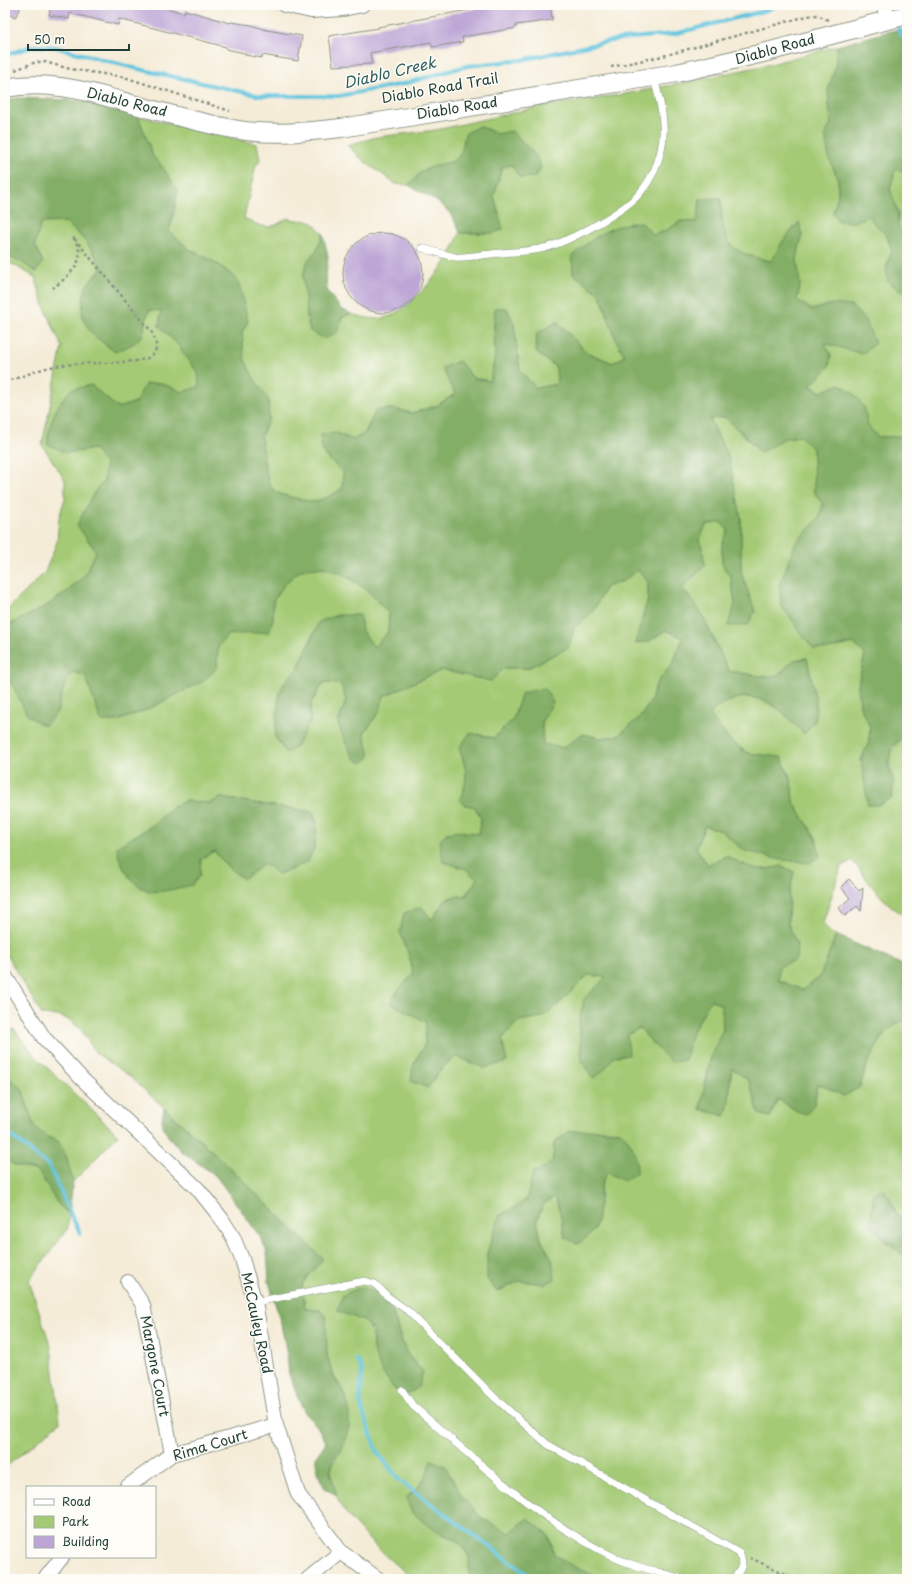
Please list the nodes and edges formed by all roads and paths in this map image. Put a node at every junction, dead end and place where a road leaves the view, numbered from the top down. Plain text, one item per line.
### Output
1 (284, 5) edge
2 (362, 5) edge
3 (886, 12) edge
4 (907, 14) edge
5 (835, 18) dead end
6 (605, 68) dead end
7 (654, 77) junction
8 (7, 80) edge
9 (234, 113) dead end
10 (422, 248) dead end
11 (53, 288) dead end
12 (5, 382) edge
13 (5, 976) edge
14 (128, 1282) dead end
15 (255, 1302) junction
16 (402, 1390) dead end
17 (276, 1425) junction
18 (172, 1454) junction
19 (128, 1486) edge
20 (341, 1552) junction
21 (739, 1554) junction
22 (61, 1558) edge
23 (45, 1579) edge
24 (308, 1579) edge
25 (378, 1579) edge
26 (683, 1579) edge
27 (732, 1579) edge
28 (797, 1579) edge

1 - 2 street
3 - 4 street, Diablo Road
3 - 7 street, Diablo Road
5 - 6 path
7 - 8 street, Diablo Road
7 - 10 lane
8 - 9 path
11 - 12 path
13 - 15 street, McCauley Road
14 - 18 street, Margone Court
15 - 17 street, McCauley Road
15 - 21 lane
16 - 26 lane
17 - 18 street, Rima Court
17 - 20 street, McCauley Road
18 - 19 street, Rima Court
20 - 24 street
20 - 25 street, McCauley Road
21 - 27 lane
21 - 28 path
22 - 23 street

